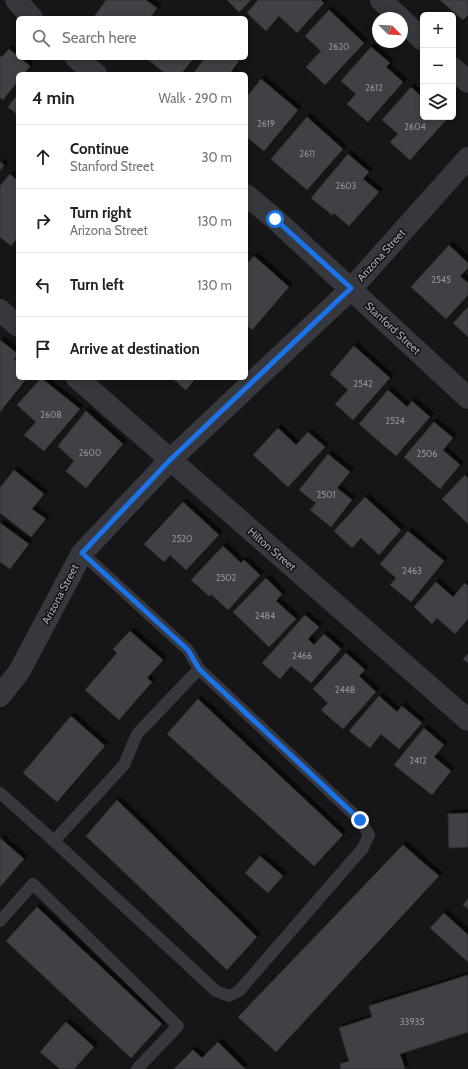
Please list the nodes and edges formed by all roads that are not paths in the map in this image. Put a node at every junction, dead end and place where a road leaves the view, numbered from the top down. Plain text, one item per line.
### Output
1 (16, 0) edge
2 (381, 0) edge
3 (394, 12) edge
4 (30, 16) edge
5 (408, 26) edge
6 (420, 37) edge
7 (78, 60) edge
8 (456, 71) edge
9 (94, 72) edge
10 (468, 82) edge
11 (468, 158) edge
12 (248, 198) edge
13 (351, 288) junction
14 (0, 310) edge
15 (16, 324) edge
16 (79, 380) edge
17 (468, 398) edge
18 (170, 460) junction
19 (82, 553) junction
20 (199, 669) junction
21 (0, 696) edge
22 (468, 720) edge
23 (0, 793) edge
24 (54, 841) junction
25 (0, 921) edge
26 (137, 1069) edge

1 - 4 street
2 - 3 street
5 - 6 street
7 - 9 street
8 - 10 street
11 - 13 street, Arizona Street
12 - 13 street, Stanford Street
13 - 17 street, Stanford Street
13 - 18 street, Arizona Street
14 - 15 street
16 - 18 street, Hilton Street
18 - 19 street, Arizona Street
18 - 22 street, Hilton Street
19 - 20 lane
19 - 21 street, Arizona Street
20 - 24 lane
20 - 24 lane
23 - 24 lane
25 - 26 lane

